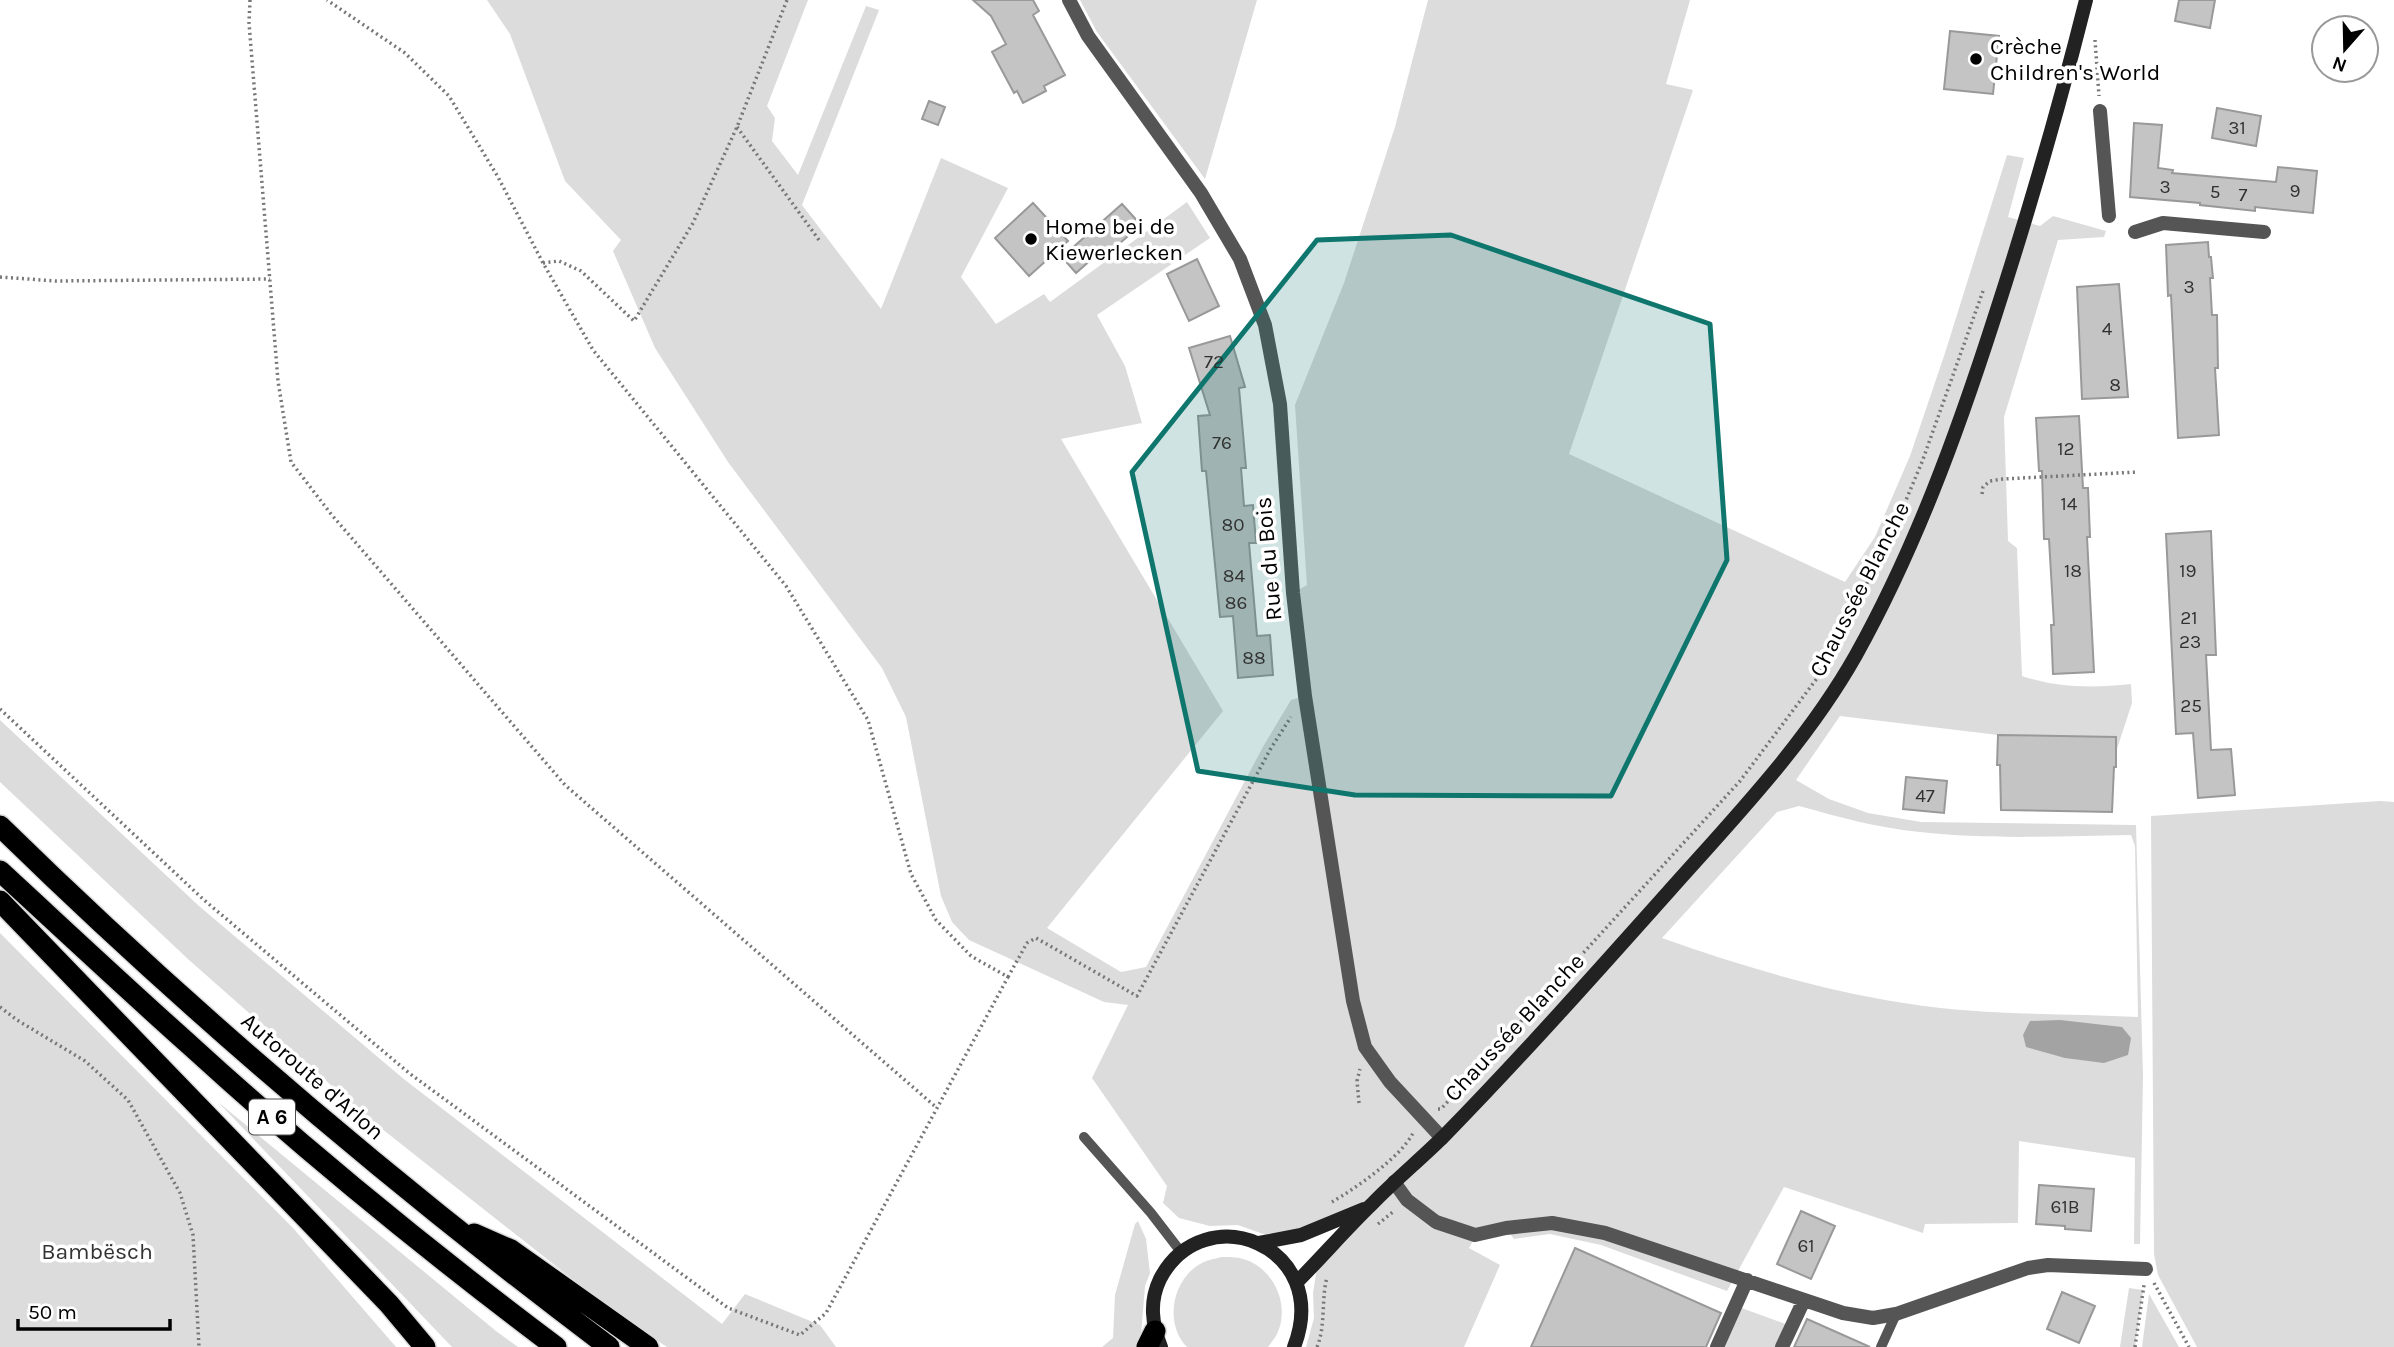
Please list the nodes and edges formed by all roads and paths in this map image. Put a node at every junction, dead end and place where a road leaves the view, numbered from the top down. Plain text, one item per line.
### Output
1 (250, 0) edge
2 (327, 0) edge
3 (787, 0) edge
4 (1069, 0) edge
5 (2086, 0) edge
6 (2088, 54) dead end
7 (2100, 111) joint
8 (737, 127) junction
9 (2109, 216) dead end
10 (2135, 232) dead end
11 (2264, 232) dead end
12 (819, 240) dead end
13 (543, 263) junction
14 (0, 277) edge
15 (270, 279) junction
16 (1986, 281) dead end
17 (2138, 472) dead end
18 (1982, 494) dead end
19 (1305, 696) junction
20 (0, 709) edge
21 (0, 826) edge
22 (0, 871) edge
23 (0, 901) edge
24 (1009, 977) junction
25 (0, 1007) edge
26 (1365, 1047) junction
27 (1359, 1102) dead end
28 (1413, 1107) junction
29 (937, 1108) junction
30 (1084, 1136) dead end
31 (1442, 1138) junction
32 (1394, 1182) junction
33 (1408, 1200) junction
34 (1323, 1206) dead end
35 (1368, 1207) junction
36 (449, 1224) junction
37 (1371, 1231) dead end
38 (1259, 1243) junction
39 (1181, 1252) junction
40 (1318, 1261) junction
41 (2146, 1269) junction
42 (1747, 1280) junction
43 (1297, 1282) junction
44 (1804, 1300) junction
45 (1896, 1314) junction
46 (1154, 1342) edge
47 (199, 1347) edge
48 (425, 1347) edge
49 (556, 1347) edge
50 (609, 1347) edge
51 (648, 1347) edge
52 (1294, 1347) edge
53 (1317, 1347) edge
54 (1717, 1347) edge
55 (1782, 1347) edge
56 (1881, 1347) edge
57 (2135, 1347) edge
58 (2189, 1347) edge

1 - 15 path
2 - 13 path
3 - 8 path
4 - 19 street, Rue du Bois
5 - 31 main road, Chaussée Blanche
6 - 7 path
7 - 9 street
8 - 12 path
8 - 13 path
10 - 11 street
13 - 24 path
14 - 15 path
15 - 29 path
16 - 28 path
17 - 18 path
19 - 24 path
19 - 26 street, Rue du Bois
20 - 29 path
21 - 36 highway, Autoroute d'Arlon / A 6
22 - 49 highway, A 6
23 - 48 highway
24 - 29 path
25 - 47 path
26 - 27 path
26 - 28 street, Rue du Bois
28 - 31 street, Rue du Bois
28 - 34 path
30 - 39 lane
31 - 32 main road, Chaussée Blanche
32 - 33 street
32 - 35 main road, Chaussée Blanche
33 - 37 path
33 - 42 street
35 - 38 main road
35 - 40 main road, Chaussée Blanche
36 - 50 highway, Autoroute d'Arlon / A 6
36 - 51 highway, A 6
38 - 39 main road
38 - 43 main road
39 - 46 main road
40 - 43 main road, Chaussée Blanche
40 - 53 path
41 - 45 street
41 - 57 path
41 - 58 path
42 - 44 street
42 - 54 street
43 - 52 main road
44 - 45 street
44 - 55 street
45 - 56 lane

